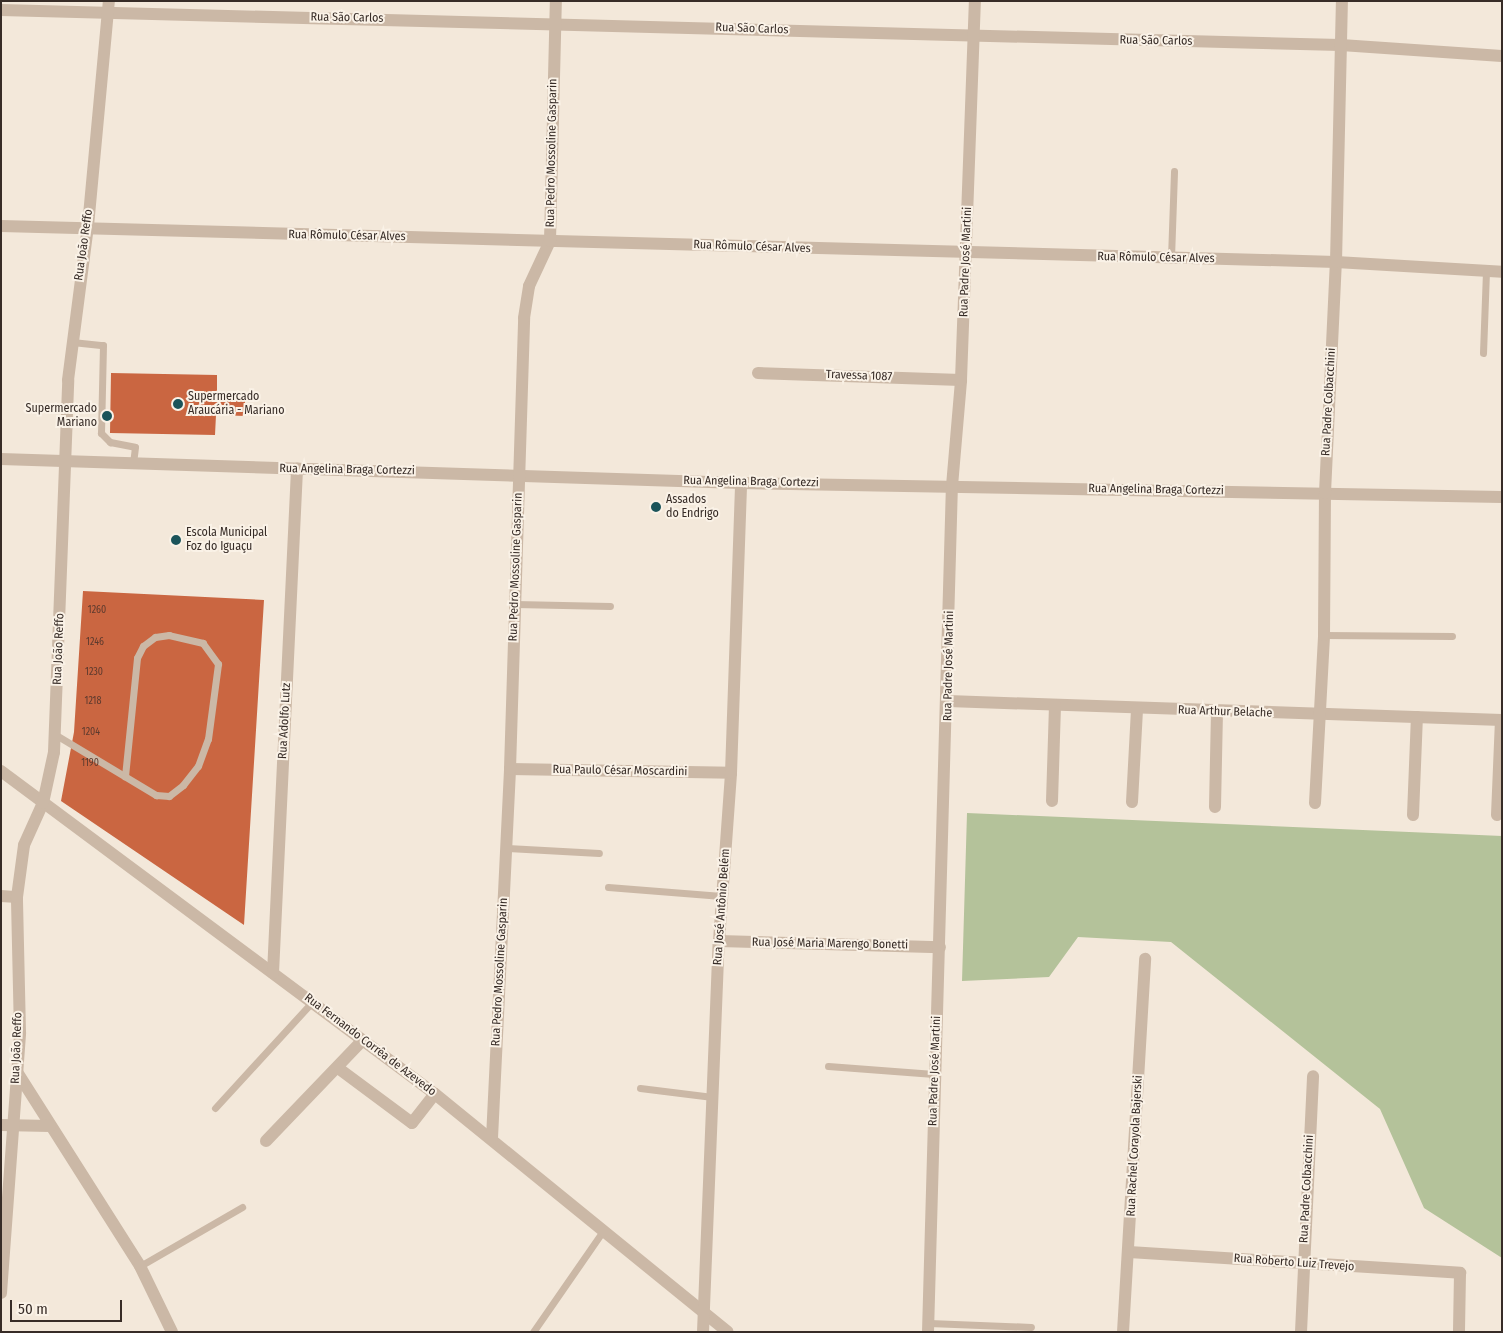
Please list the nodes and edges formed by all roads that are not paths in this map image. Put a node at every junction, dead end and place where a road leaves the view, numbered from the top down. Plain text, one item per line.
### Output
1 (556, 1) edge
2 (975, 1) edge
3 (1342, 1) edge
4 (109, 7) edge
5 (1, 10) edge
6 (555, 23) junction
7 (974, 36) junction
8 (1341, 45) junction
9 (1502, 56) edge
10 (1174, 171) dead end
11 (1, 226) edge
12 (88, 226) junction
13 (550, 241) junction
14 (967, 253) junction
15 (1171, 258) junction
16 (1336, 262) junction
17 (1486, 270) junction
18 (1502, 272) edge
19 (72, 342) junction
20 (1483, 353) dead end
21 (758, 373) dead end
22 (961, 380) junction
23 (1, 459) edge
24 (66, 461) junction
25 (134, 464) junction
26 (297, 469) junction
27 (519, 474) junction
28 (741, 483) junction
29 (952, 486) junction
30 (1325, 493) junction
31 (1502, 497) edge
32 (515, 604) junction
33 (610, 606) dead end
34 (1324, 635) junction
35 (1452, 636) dead end
36 (948, 702) junction
37 (1054, 705) junction
38 (1137, 709) junction
39 (1217, 711) junction
40 (1321, 715) junction
41 (1417, 717) junction
42 (1501, 720) edge
43 (56, 735) junction
44 (510, 769) junction
45 (1, 771) edge
46 (731, 773) junction
47 (125, 776) junction
48 (1500, 783) edge
49 (1052, 801) dead end
50 (43, 802) junction
51 (1132, 802) dead end
52 (1315, 803) dead end
53 (1215, 807) dead end
54 (1413, 815) dead end
55 (1497, 815) dead end
56 (506, 848) junction
57 (599, 853) dead end
58 (608, 887) dead end
59 (1, 896) edge
60 (722, 896) junction
61 (17, 897) junction
62 (719, 941) junction
63 (940, 947) junction
64 (1145, 960) dead end
65 (273, 973) junction
66 (313, 1001) junction
67 (362, 1041) junction
68 (828, 1066) dead end
69 (338, 1068) junction
70 (17, 1072) junction
71 (934, 1074) junction
72 (1313, 1076) dead end
73 (640, 1088) dead end
74 (435, 1094) junction
75 (712, 1097) junction
76 (216, 1108) dead end
77 (7, 1125) edge
78 (50, 1126) junction
79 (492, 1138) junction
80 (266, 1142) dead end
81 (242, 1207) dead end
82 (604, 1231) junction
83 (1128, 1252) junction
84 (1304, 1264) junction
85 (140, 1266) junction
86 (1, 1293) edge
87 (703, 1314) junction
88 (1031, 1327) dead end
89 (928, 1328) edge
90 (172, 1332) edge
91 (533, 1332) edge
92 (703, 1332) edge
93 (728, 1332) edge
94 (1123, 1332) edge
95 (1301, 1332) edge
96 (1459, 1332) edge

1 - 6 street, Rua Pedro Mossoline Gasparin
2 - 7 street, Rua Padre José Martini
3 - 8 street, Rua Padre Colbacchini
4 - 5 street, Rua São Carlos
4 - 6 street, Rua São Carlos
4 - 12 street, Rua João Reffo
6 - 7 street, Rua São Carlos
6 - 13 street, Rua Pedro Mossoline Gasparin
7 - 8 street, Rua São Carlos
7 - 14 street, Rua Padre José Martini
8 - 9 street, Rua São Carlos
8 - 16 street, Rua Padre Colbacchini
10 - 15 lane
11 - 12 street, Rua Rômulo César Alves
12 - 13 street, Rua Rômulo César Alves
12 - 19 street, Rua João Reffo
13 - 14 street, Rua Rômulo César Alves
13 - 27 street, Rua Pedro Mossoline Gasparin
14 - 15 street, Rua Rômulo César Alves
14 - 22 street, Rua Padre José Martini
15 - 16 street, Rua Rômulo César Alves
16 - 17 street, Rua Rômulo César Alves
16 - 30 street, Rua Padre Colbacchini
17 - 18 street, Rua Rômulo César Alves
17 - 20 lane
19 - 24 street, Rua João Reffo
19 - 25 lane
21 - 22 street, Travessa 1087
22 - 29 street, Rua Padre José Martini
23 - 24 street, Rua Angelina Braga Cortezzi
24 - 25 street, Rua Angelina Braga Cortezzi
24 - 43 street, Rua João Reffo
25 - 26 street, Rua Angelina Braga Cortezzi
26 - 27 street, Rua Angelina Braga Cortezzi
26 - 65 street, Rua Adolfo Lutz
27 - 28 street, Rua Angelina Braga Cortezzi
27 - 32 street, Rua Pedro Mossoline Gasparin
28 - 29 street, Rua Angelina Braga Cortezzi
28 - 46 street, Rua José Antônio Belém
29 - 30 street, Rua Angelina Braga Cortezzi
29 - 36 street, Rua Padre José Martini
30 - 31 street, Rua Angelina Braga Cortezzi
30 - 34 street, Rua Padre Colbacchini
32 - 33 lane
32 - 44 street, Rua Pedro Mossoline Gasparin
34 - 35 lane
34 - 40 street, Rua Padre Colbacchini
36 - 37 street, Rua Arthur Belache
36 - 63 street, Rua Padre José Martini
37 - 38 street, Rua Arthur Belache
37 - 49 street
38 - 39 street, Rua Arthur Belache
38 - 51 street
39 - 40 street, Rua Arthur Belache
39 - 53 street
40 - 41 street, Rua Arthur Belache
40 - 52 street, Rua Padre Colbacchini
41 - 42 street, Rua Arthur Belache
41 - 54 street
42 - 48 street
43 - 47 lane
43 - 50 street, Rua João Reffo
44 - 46 street, Rua Paulo César Moscardini
44 - 56 street, Rua Pedro Mossoline Gasparin
45 - 50 street, Rua Fernando Corrêa de Azevedo
46 - 60 street, Rua José Antônio Belém
47 - 47 lane
48 - 55 street
50 - 61 street, Rua João Reffo
50 - 65 street, Rua Fernando Corrêa de Azevedo
56 - 57 lane
56 - 79 street, Rua Pedro Mossoline Gasparin
58 - 60 lane
59 - 61 street
60 - 62 street, Rua José Antônio Belém
61 - 70 street, Rua João Reffo
62 - 63 street, Rua José Maria Marengo Bonetti
62 - 75 street, Rua José Antônio Belém
63 - 71 street, Rua Padre José Martini
64 - 83 street, Rua Rachel Corayola Bajerski
65 - 66 street, Rua Fernando Corrêa de Azevedo
66 - 67 street, Rua Fernando Corrêa de Azevedo
66 - 76 lane
67 - 69 street
67 - 74 street, Rua Fernando Corrêa de Azevedo
68 - 71 lane
69 - 74 street
69 - 80 street
70 - 77 street, Rua João Reffo
70 - 78 street
71 - 89 street, Rua Padre José Martini
72 - 84 street, Rua Padre Colbacchini
73 - 75 lane
74 - 79 street, Rua Fernando Corrêa de Azevedo
75 - 87 street, Rua José Antônio Belém
77 - 78 street
77 - 86 street, Rua João Reffo
78 - 85 street
79 - 82 street, Rua Fernando Corrêa de Azevedo
81 - 85 lane
82 - 87 street, Rua Fernando Corrêa de Azevedo
82 - 91 lane
83 - 84 street, Rua Roberto Luiz Trevejo
83 - 94 street, Rua Rachel Corayola Bajerski
84 - 95 street, Rua Padre Colbacchini
84 - 96 street, Rua Roberto Luiz Trevejo
85 - 90 street
87 - 92 street, Rua José Antônio Belém
87 - 93 street, Rua Fernando Corrêa de Azevedo
88 - 89 lane

